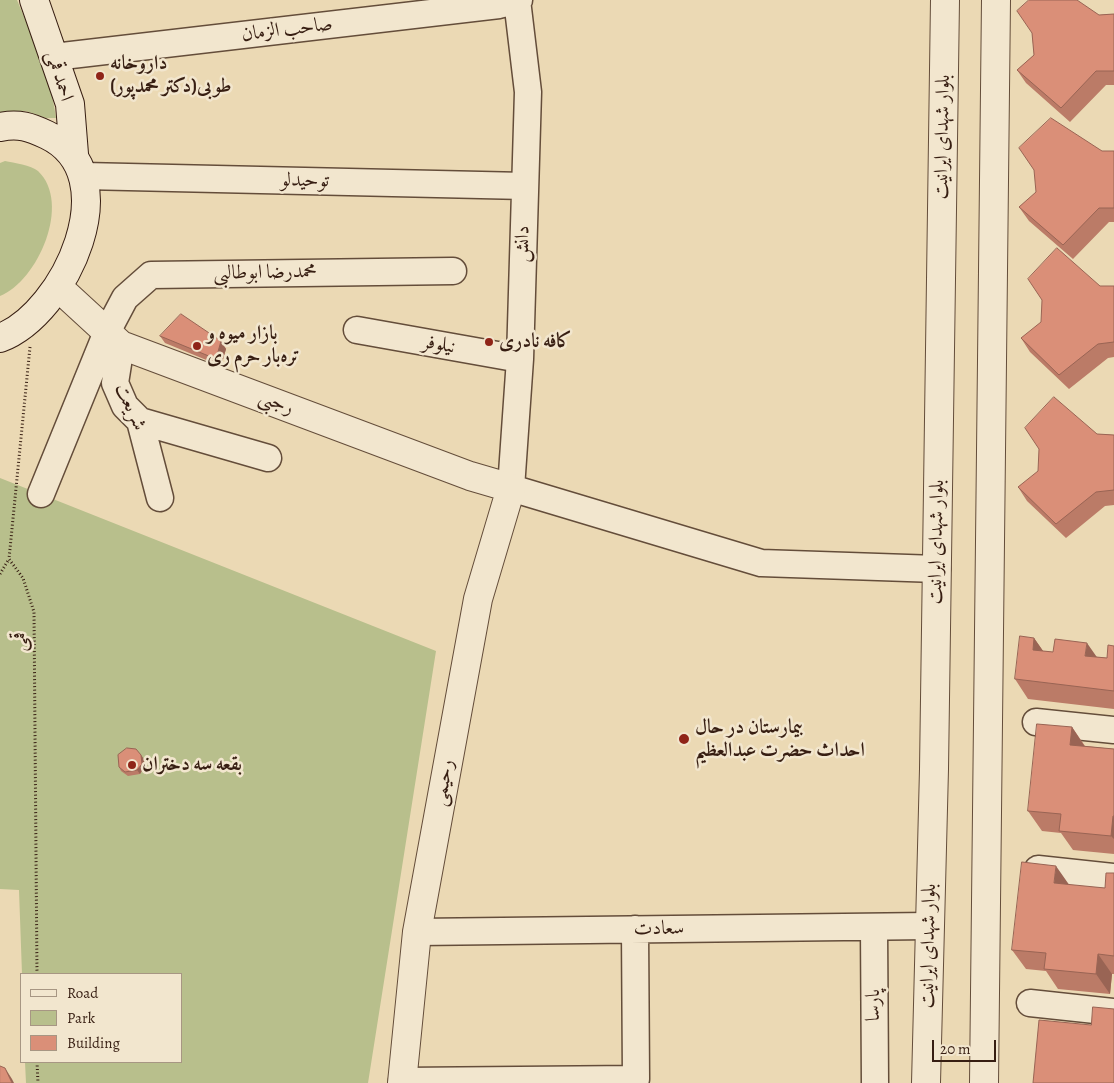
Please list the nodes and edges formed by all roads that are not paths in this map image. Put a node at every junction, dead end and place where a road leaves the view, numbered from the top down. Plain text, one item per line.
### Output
1 (34, 0) edge
2 (518, 0) edge
3 (946, 0) edge
4 (996, 0) edge
5 (54, 58) junction
6 (0, 127) edge
7 (79, 165) junction
8 (525, 186) junction
9 (453, 271) dead end
10 (59, 288) junction
11 (358, 330) dead end
12 (0, 338) edge
13 (114, 338) junction
14 (520, 359) junction
15 (140, 421) junction
16 (268, 458) dead end
17 (510, 488) junction
18 (41, 494) dead end
19 (160, 498) dead end
20 (937, 569) junction
21 (1036, 722) edge
22 (1114, 730) edge
23 (1038, 869) edge
24 (1114, 877) edge
25 (929, 926) junction
26 (874, 927) junction
27 (635, 929) junction
28 (417, 932) junction
29 (1030, 1003) dead end
30 (1114, 1012) edge
31 (402, 1082) edge
32 (874, 1083) edge
33 (926, 1083) edge
34 (984, 1083) edge

1 - 5 street, احمد قمی
2 - 5 street, صاحب الزمان
2 - 8 street, دانش
3 - 20 street, بلوار شهدای ایرانیت
4 - 34 street
5 - 7 street, احمد قمی
6 - 7 street
7 - 8 street, توحیدلو
7 - 10 street, احمد قمی
8 - 14 street, دانش
9 - 13 street, محمدرضا ابوطالبی
10 - 12 street, احمد قمی
10 - 13 street, رجبی
11 - 14 street, نیلوفر
13 - 15 street, شریعت
13 - 17 street, رجبی
13 - 18 street
14 - 17 street, دانش
15 - 16 street
15 - 19 street, شریعت
17 - 20 street
17 - 28 street, رحیمی
20 - 25 street, بلوار شهدای ایرانیت
21 - 22 street
23 - 24 street
25 - 26 street, سعادت
25 - 33 street, بلوار شهدای ایرانیت
26 - 27 street, سعادت
26 - 32 street, پارسا
27 - 28 street, سعادت
27 - 31 street
28 - 31 street, رحیمی
29 - 30 street

